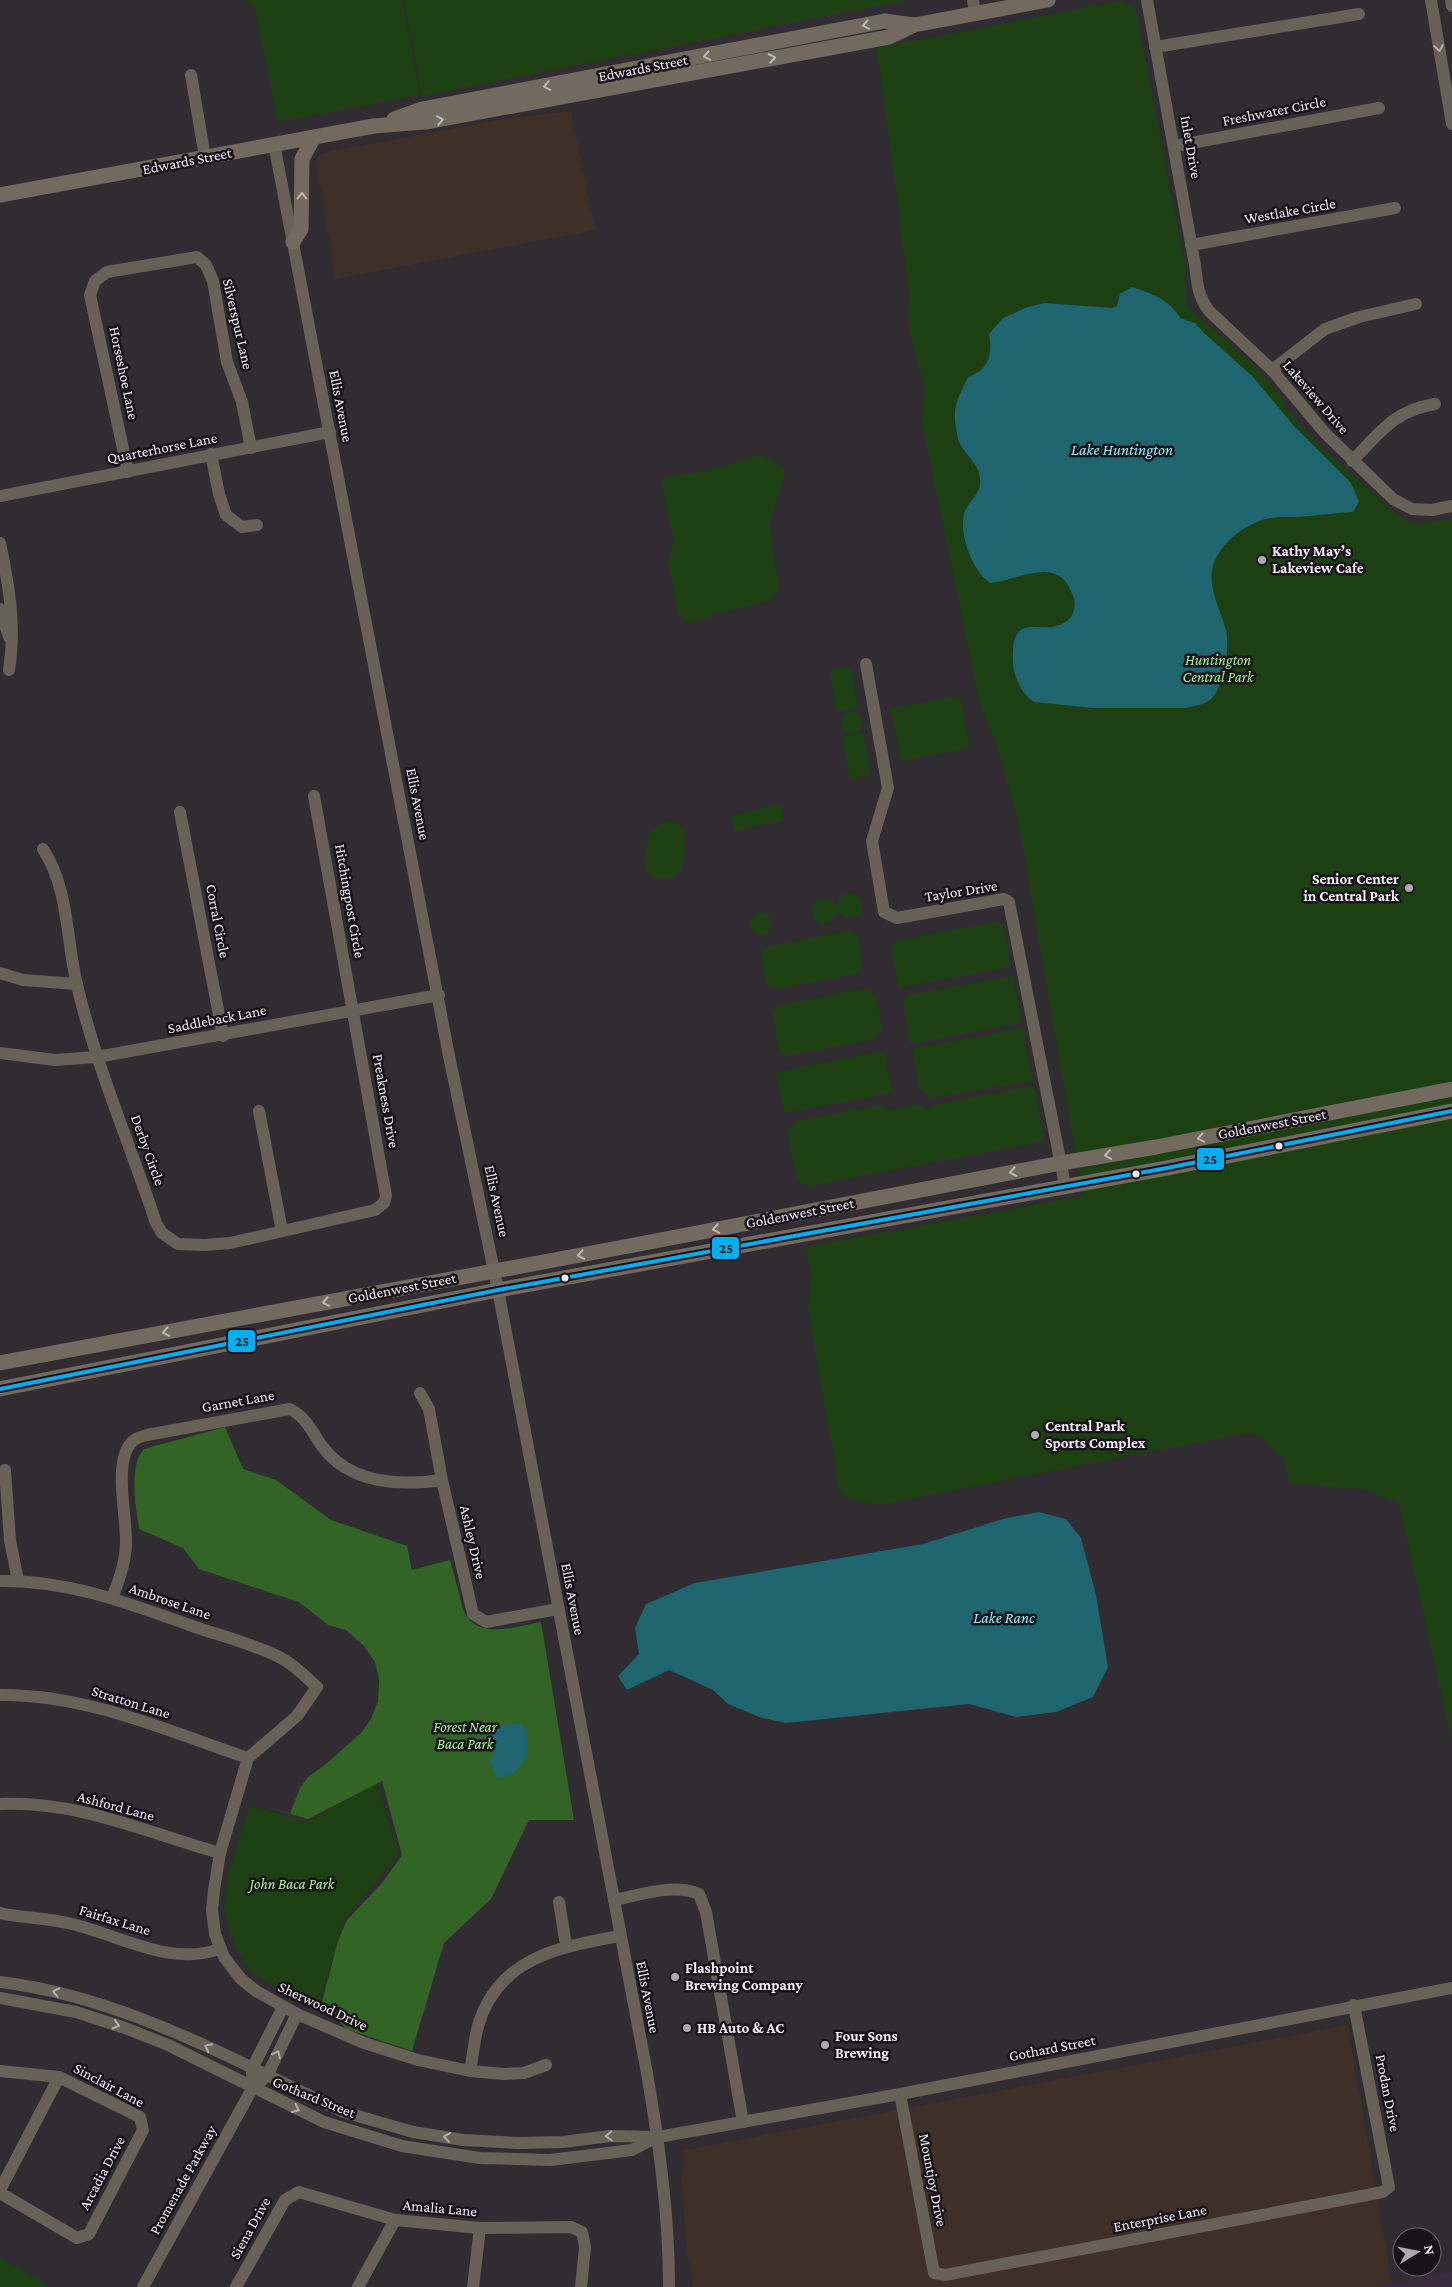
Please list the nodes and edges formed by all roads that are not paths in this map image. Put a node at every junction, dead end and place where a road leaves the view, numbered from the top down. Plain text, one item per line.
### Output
1 (1048, 0) edge
2 (1147, 0) edge
3 (1431, 0) edge
4 (1451, 0) edge
5 (1452, 6) edge
6 (974, 7) edge
7 (1359, 14) dead end
8 (1155, 47) junction
9 (191, 75) dead end
10 (1379, 108) dead end
11 (1452, 124) edge
12 (314, 137) junction
13 (274, 144) junction
14 (1175, 146) junction
15 (205, 157) junction
16 (0, 195) edge
17 (1395, 208) dead end
18 (292, 242) junction
19 (1192, 245) junction
20 (95, 281) joint
21 (1201, 300) joint
22 (1416, 304) dead end
23 (1272, 370) junction
24 (1435, 404) dead end
25 (330, 432) junction
26 (251, 448) junction
27 (211, 454) junction
28 (1352, 461) junction
29 (128, 472) junction
30 (0, 496) edge
31 (1452, 506) edge
32 (257, 525) dead end
33 (0, 543) edge
34 (0, 609) edge
35 (13, 648) junction
36 (866, 664) dead end
37 (9, 670) dead end
38 (314, 796) dead end
39 (180, 812) dead end
40 (43, 849) dead end
41 (0, 973) edge
42 (77, 984) junction
43 (439, 996) junction
44 (354, 1012) junction
45 (223, 1036) junction
46 (0, 1053) edge
47 (97, 1058) junction
48 (1452, 1089) edge
49 (1452, 1096) edge
50 (259, 1111) dead end
51 (1452, 1111) edge
52 (1334, 1112) junction
53 (1339, 1133) junction
54 (1219, 1157) junction
55 (1061, 1163) junction
56 (1065, 1186) junction
57 (386, 1196) joint
58 (282, 1232) junction
59 (494, 1270) junction
60 (498, 1290) junction
61 (0, 1363) edge
62 (0, 1389) edge
63 (420, 1393) dead end
64 (5, 1470) dead end
65 (442, 1480) junction
66 (0, 1581) edge
67 (18, 1581) junction
68 (112, 1598) junction
69 (558, 1609) junction
70 (0, 1695) edge
71 (248, 1758) junction
72 (0, 1804) edge
73 (220, 1853) junction
74 (614, 1900) junction
75 (559, 1902) dead end
76 (0, 1913) edge
77 (620, 1936) junction
78 (566, 1946) junction
79 (219, 1949) junction
80 (0, 1982) edge
81 (1452, 1988) edge
82 (0, 1998) edge
83 (1354, 2006) junction
84 (283, 2008) junction
85 (297, 2014) junction
86 (546, 2065) dead end
87 (252, 2069) junction
88 (0, 2071) edge
89 (470, 2071) junction
90 (267, 2076) junction
91 (60, 2077) junction
92 (252, 2088) junction
93 (900, 2094) junction
94 (744, 2122) junction
95 (142, 2123) joint
96 (658, 2137) junction
97 (1389, 2187) joint
98 (0, 2191) edge
99 (300, 2192) joint
100 (394, 2220) junction
101 (480, 2228) junction
102 (669, 2267) junction
103 (934, 2273) joint
104 (143, 2287) edge
105 (236, 2287) edge
106 (358, 2287) edge
107 (473, 2287) edge
108 (581, 2287) edge
109 (662, 2287) edge
110 (669, 2287) edge

1 - 6 main road, Edwards Street
2 - 8 street, Inlet Drive
3 -> 11 street
4 - 5 street
6 - 12 main road, Edwards Street
7 - 8 street
8 - 14 street, Inlet Drive
9 - 15 street
10 - 14 street, Freshwater Circle
12 - 13 main road, Edwards Street
18 -> 12 main road
13 - 15 main road, Edwards Street
13 - 18 street, Ellis Avenue
14 - 19 street, Inlet Drive
15 - 16 main road, Edwards Street
17 - 19 street, Westlake Circle
18 - 25 street, Ellis Avenue
19 - 21 street, Inlet Drive
20 - 26 street, Silverspur Lane
20 - 29 street, Horseshoe Lane
21 - 23 street, Lakeview Drive
22 - 23 street
23 - 28 street, Lakeview Drive
24 - 28 street
25 - 26 street, Quarterhorse Lane
25 - 43 street, Ellis Avenue
26 - 27 street, Quarterhorse Lane
27 - 29 street, Quarterhorse Lane
27 - 32 street
28 - 31 street, Lakeview Drive
29 - 30 street, Quarterhorse Lane
33 - 35 street
34 - 35 street
35 - 37 street
36 - 55 street, Taylor Drive
38 - 44 street, Hitchingpost Circle
39 - 45 street, Corral Circle
40 - 42 street, Derby Circle
41 - 42 street
42 - 47 street, Derby Circle
43 - 44 street, Saddleback Lane
43 - 59 street, Ellis Avenue
44 - 45 street, Saddleback Lane
44 - 57 street, Preakness Drive
45 - 47 street, Saddleback Lane
46 - 47 street, Saddleback Lane
47 - 58 street, Derby Circle
48 - 52 main road, Goldenwest Street
49 - 53 main road
50 - 58 street
51 - 53 main road, Goldenwest Street
52 - 54 main road
52 -> 55 main road, Goldenwest Street
53 - 54 main road, Goldenwest Street
54 - 56 main road, Goldenwest Street
55 - 56 street, Taylor Drive
55 -> 59 main road, Goldenwest Street
56 - 60 main road, Goldenwest Street
57 - 58 street, Derby Circle
59 - 60 street, Ellis Avenue
59 -> 61 main road, Goldenwest Street
60 - 62 main road, Goldenwest Street
60 - 69 street, Ellis Avenue
63 - 65 street, Ashley Drive
64 - 67 street
65 - 68 street, Garnet Lane
65 - 69 street, Ashley Drive
66 - 67 street, Ambrose Lane
67 - 68 street, Ambrose Lane
68 - 71 street, Ambrose Lane
69 - 74 street, Ellis Avenue
70 - 71 street, Stratton Lane
71 - 73 street, Sherwood Drive
72 - 73 street, Ashford Lane
73 - 79 street, Sherwood Drive
74 - 77 street, Ellis Avenue
74 - 94 street
75 - 78 street
76 - 79 street, Fairfax Lane
77 - 78 street
77 - 96 street, Ellis Avenue
78 - 89 street
79 - 84 street, Sherwood Drive
87 -> 80 street, Gothard Street
81 - 83 street, Gothard Street
82 -> 92 street, Gothard Street
83 - 93 street, Gothard Street
83 - 97 street, Prodan Drive
84 - 85 street, Sherwood Drive
84 - 87 street, Promenade Parkway
85 - 89 street, Sherwood Drive
90 -> 85 street, Promenade Parkway
86 - 89 street, Sherwood Drive
87 - 90 street, Gothard Street
87 - 92 street, Promenade Parkway
88 - 91 street, Sinclair Lane
90 - 92 street, Promenade Parkway
96 -> 90 street, Gothard Street
91 - 95 street, Sinclair Lane
91 - 98 street
92 -> 96 street, Gothard Street
92 - 104 street, Promenade Parkway
93 - 94 street, Gothard Street
93 - 103 street, Mountjoy Drive
94 - 96 street, Gothard Street
95 - 98 street, Arcadia Drive
96 - 102 street, Ellis Avenue
97 - 103 street, Enterprise Lane
99 - 100 street, Amalia Lane
99 - 105 street, Siena Drive
100 - 101 street, Amalia Lane
100 - 106 street
101 - 107 street
101 - 108 street, Amalia Lane
102 - 109 street, Ellis Avenue
102 - 110 street, Ellis Avenue

